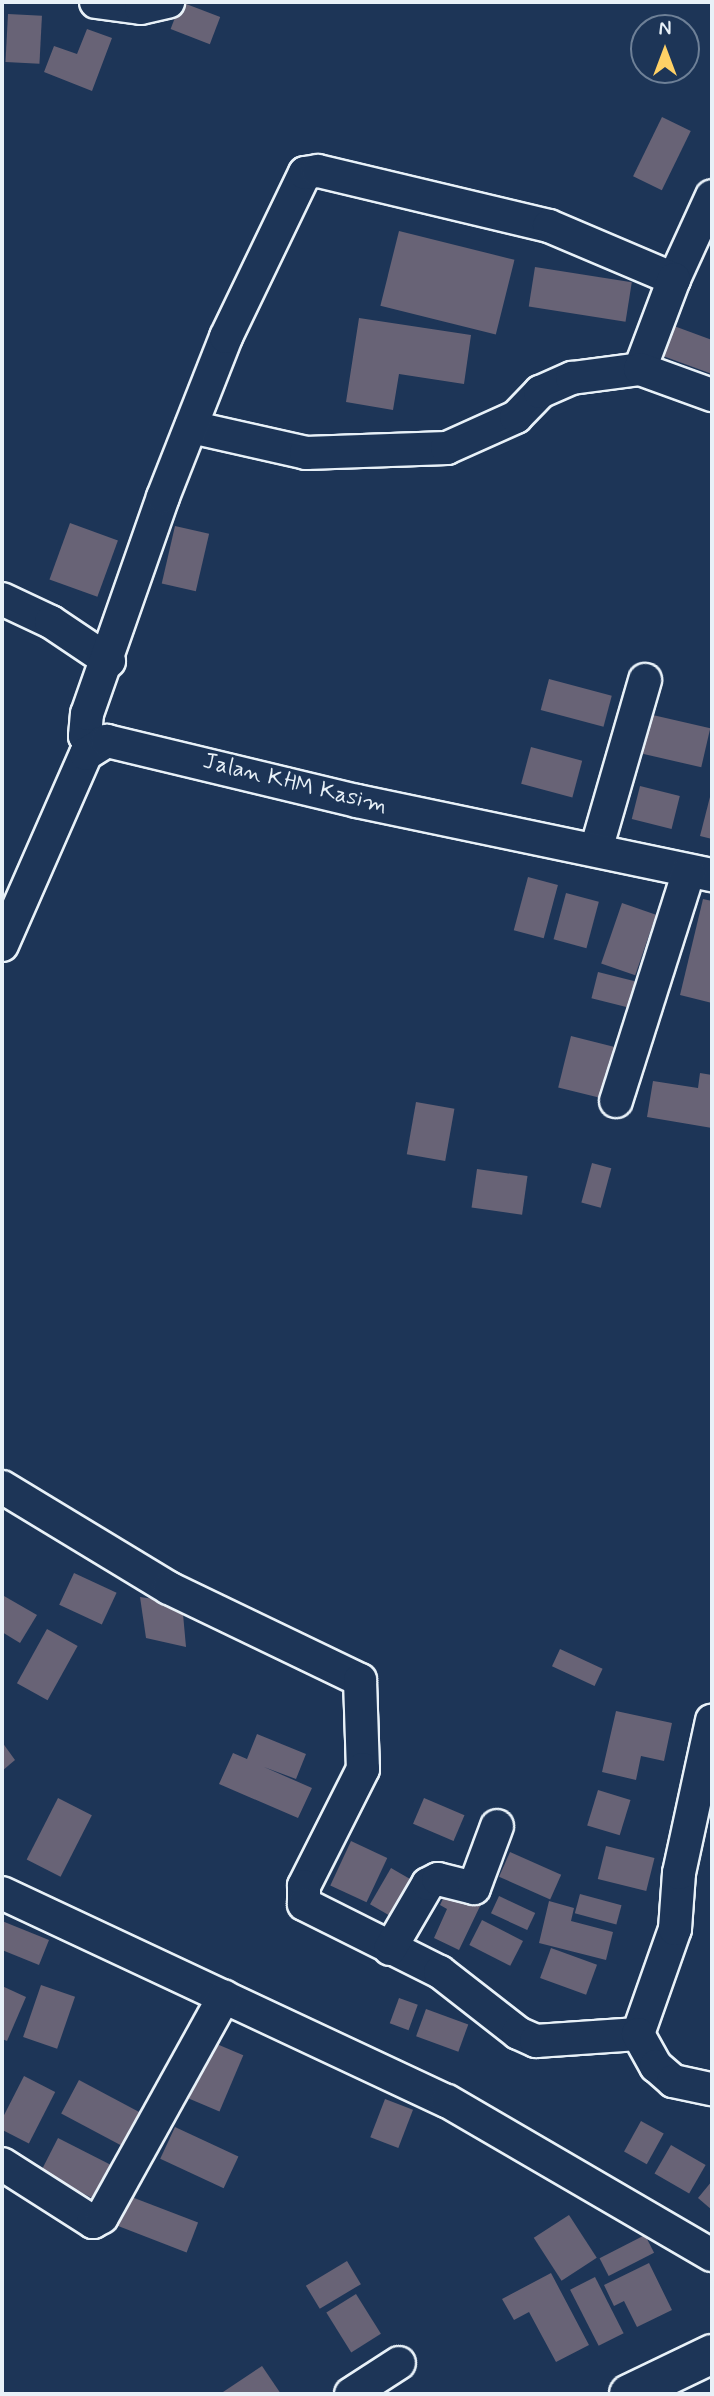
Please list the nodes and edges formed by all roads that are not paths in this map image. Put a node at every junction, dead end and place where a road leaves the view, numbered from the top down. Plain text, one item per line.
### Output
1 (96, 2) edge
2 (167, 2) edge
3 (712, 196) edge
4 (674, 279) junction
5 (640, 369) junction
6 (712, 395) edge
7 (191, 427) junction
8 (2, 599) edge
9 (109, 661) junction
10 (645, 680) dead end
11 (107, 744) junction
12 (596, 850) junction
13 (700, 873) edge
14 (2, 945) edge
15 (616, 1101) dead end
16 (2, 1487) edge
17 (712, 1721) edge
18 (497, 1826) dead end
19 (2, 1893) edge
20 (390, 1949) junction
21 (224, 1997) junction
22 (638, 2034) junction
23 (712, 2089) edge
24 (2, 2164) edge
25 (712, 2255) edge
26 (712, 2354) edge
27 (399, 2364) dead end
28 (640, 2392) edge
29 (351, 2394) edge

1 - 2 street
3 - 4 street
4 - 5 street
4 - 7 street
5 - 6 street
5 - 7 street
7 - 9 street
8 - 9 street
9 - 11 street
10 - 12 street
11 - 12 street, Jalan KHM Kasim
11 - 14 street
12 - 13 street, Jalan KHM Kasim
13 - 15 street
16 - 20 street
17 - 22 street
18 - 20 street
19 - 21 street
20 - 22 street
21 - 24 street
21 - 25 street
22 - 23 street
26 - 28 highway
27 - 29 street

